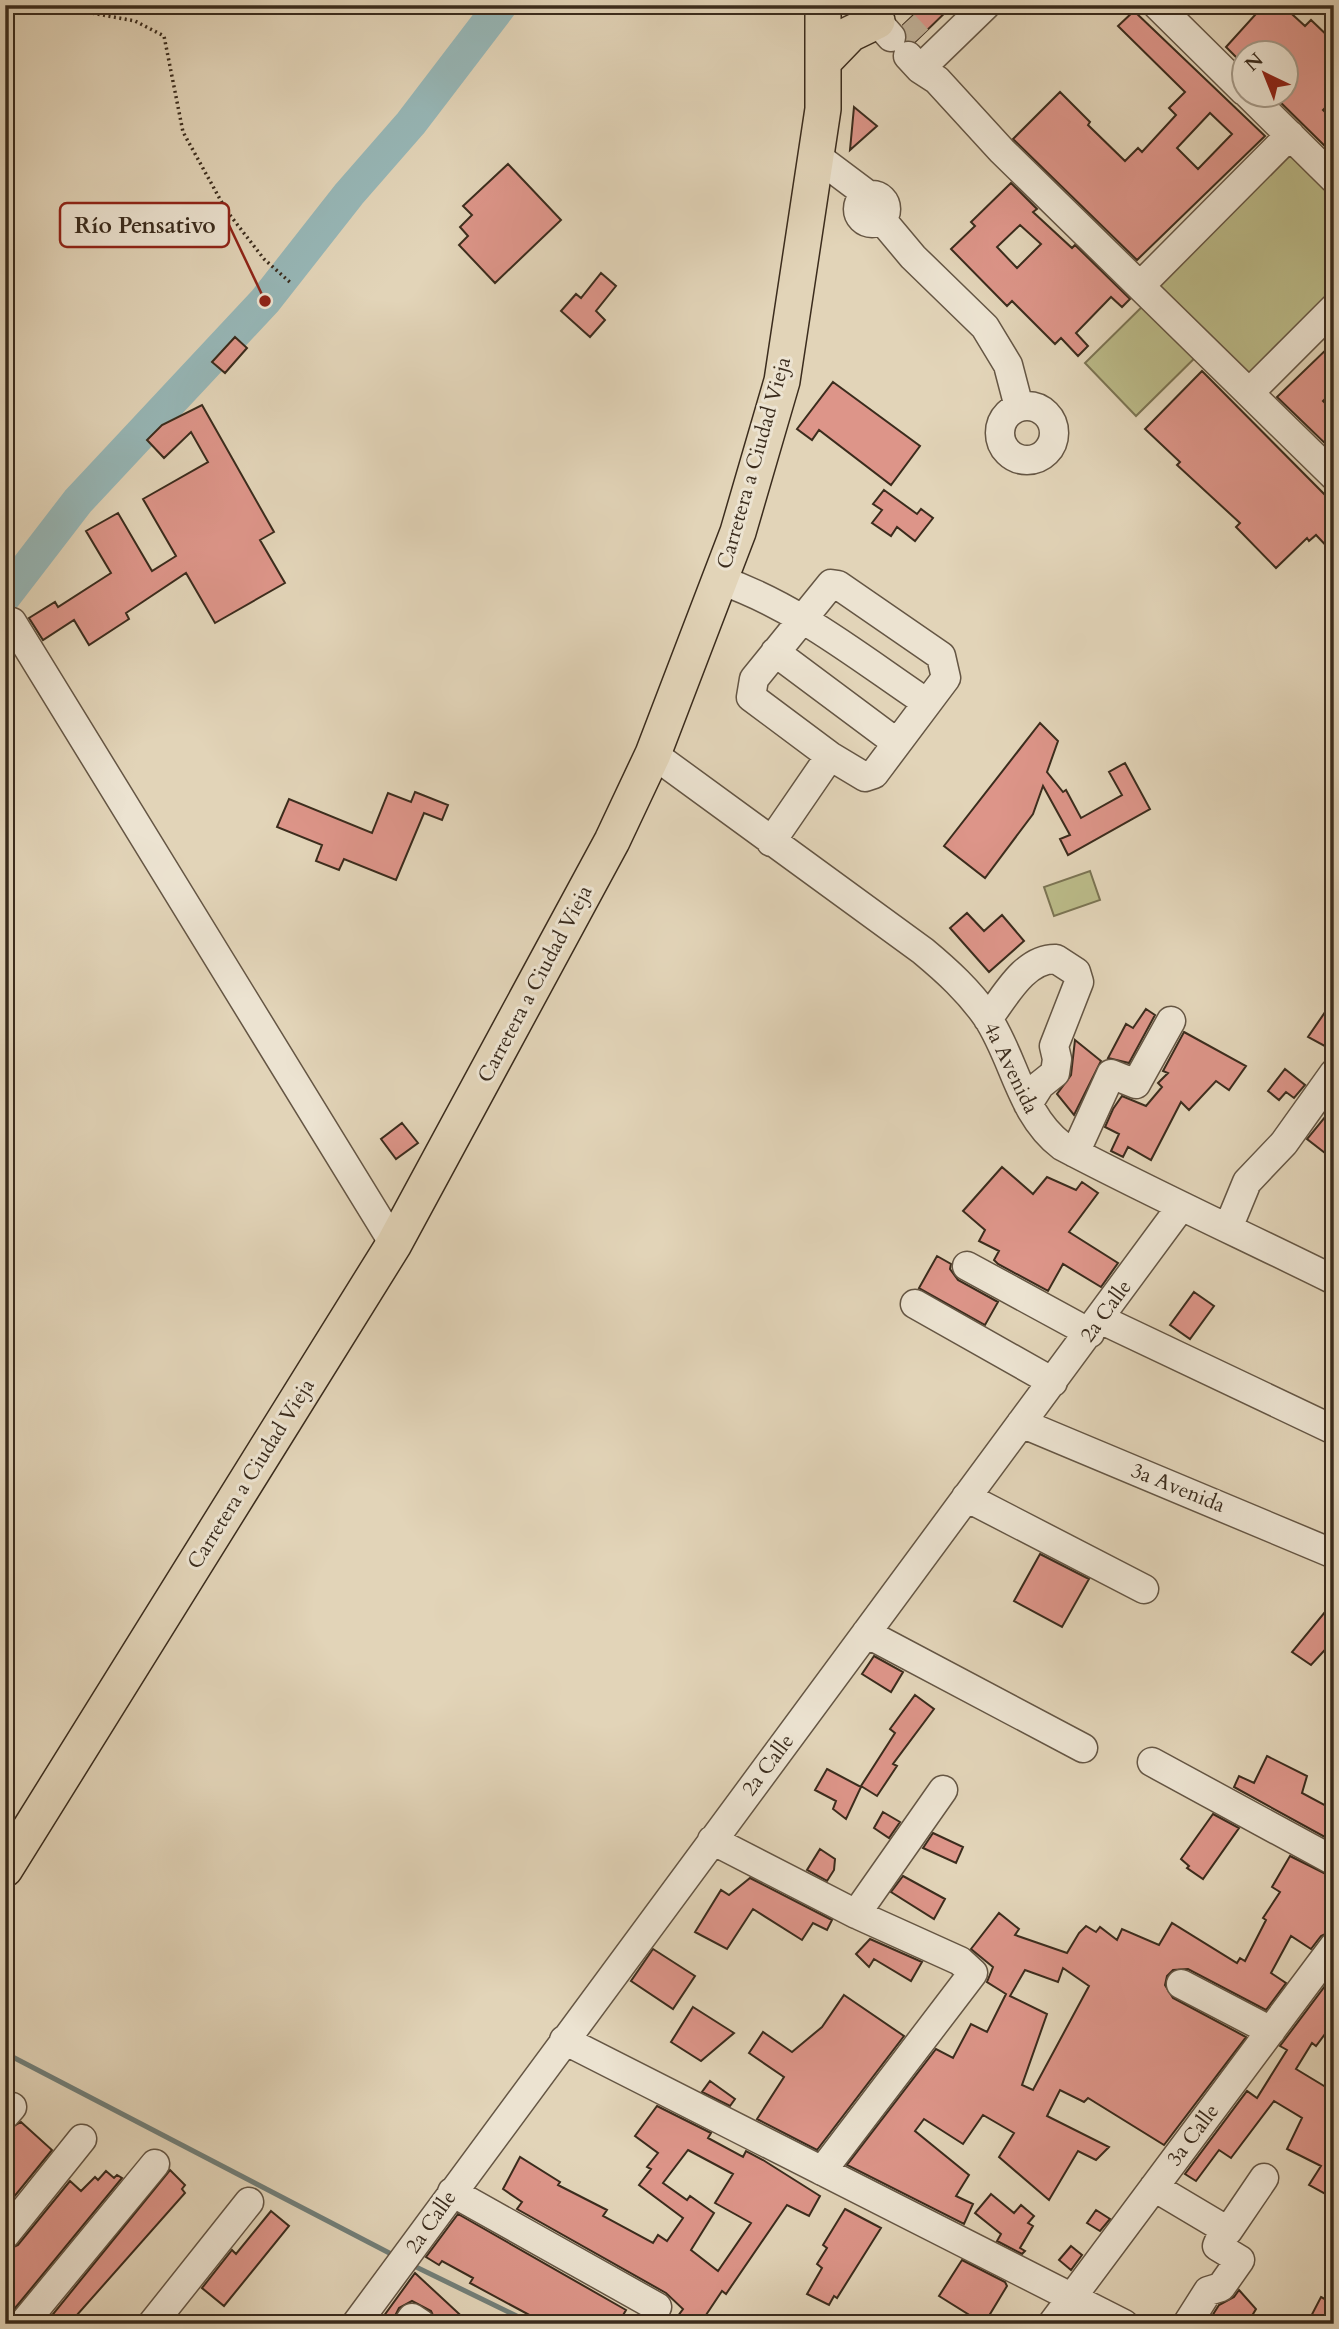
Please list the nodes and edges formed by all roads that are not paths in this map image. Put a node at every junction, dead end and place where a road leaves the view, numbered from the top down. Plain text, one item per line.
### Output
1 (823, 5) edge
2 (986, 5) edge
3 (1157, 5) edge
4 (903, 37) edge
5 (823, 62) junction
6 (1230, 77) edge
7 (1262, 108) edge
8 (1290, 135) junction
9 (815, 166) junction
10 (1334, 179) edge
11 (1140, 286) junction
12 (1334, 308) edge
13 (1250, 392) junction
14 (1019, 407) dead end
15 (1334, 476) edge
16 (720, 580) junction
17 (802, 618) junction
18 (12, 622) dead end
19 (775, 652) junction
20 (926, 703) junction
21 (897, 743) junction
22 (653, 754) junction
23 (830, 756) junction
24 (771, 842) junction
25 (988, 1019) junction
26 (1171, 1021) dead end
27 (1334, 1073) edge
28 (1028, 1104) junction
29 (1075, 1153) junction
30 (1180, 1208) junction
31 (1228, 1228) junction
32 (394, 1244) junction
33 (967, 1266) dead end
34 (1334, 1280) edge
35 (915, 1304) dead end
36 (1095, 1326) junction
37 (1053, 1382) junction
38 (1021, 1423) junction
39 (1334, 1430) edge
40 (966, 1497) junction
41 (1334, 1554) edge
42 (1144, 1589) dead end
43 (866, 1633) junction
44 (1083, 1748) dead end
45 (1152, 1762) dead end
46 (943, 1790) dead end
47 (712, 1840) junction
48 (1334, 1861) edge
49 (5, 1869) edge
50 (856, 1914) junction
51 (1334, 1946) edge
52 (1181, 1984) dead end
53 (1271, 2031) junction
54 (564, 2040) junction
55 (82, 2139) dead end
56 (155, 2164) dead end
57 (822, 2171) junction
58 (1264, 2178) dead end
59 (1153, 2187) junction
60 (452, 2192) junction
61 (249, 2202) dead end
62 (1224, 2229) junction
63 (5, 2235) edge
64 (1071, 2297) junction
65 (657, 2307) dead end
66 (23, 2324) edge
67 (152, 2324) edge
68 (356, 2324) edge
69 (408, 2324) edge
70 (421, 2324) edge
71 (1052, 2324) edge
72 (1124, 2324) edge
73 (1187, 2324) edge

1 - 5 main road, Carretera a Ciudad Vieja
2 - 4 street
3 - 6 street
4 - 5 main road
4 - 11 street
5 - 9 main road, Carretera a Ciudad Vieja
7 - 8 street
8 - 10 street
8 - 11 street
9 - 14 street
9 - 16 main road, Carretera a Ciudad Vieja
11 - 13 street
12 - 13 street
13 - 15 street
16 - 17 street
16 - 22 main road, Carretera a Ciudad Vieja
17 - 19 street
17 - 20 street
17 - 20 street
18 - 32 street
19 - 21 street
19 - 23 street
20 - 21 street
21 - 23 street
22 - 24 street, 4a Avenida
22 - 32 main road, Carretera a Ciudad Vieja
23 - 24 street
24 - 25 street, 4a Avenida
25 - 28 street, 4a Avenida
25 - 28 street
26 - 29 street
27 - 31 street
28 - 29 street, 4a Avenida
29 - 30 street, 4a Avenida
30 - 31 street, 4a Avenida
30 - 36 street, 2a Calle
31 - 34 street, 4a Avenida
32 - 49 main road, Carretera a Ciudad Vieja
33 - 36 street
35 - 37 street
36 - 37 street, 2a Calle
36 - 39 street
37 - 38 street, 2a Calle
38 - 40 street, 2a Calle
38 - 41 street, 3a Avenida
40 - 42 street
40 - 43 street, 2a Calle
43 - 44 street
43 - 47 street, 2a Calle
45 - 48 street
46 - 50 street
47 - 50 street
47 - 54 street, 2a Calle
50 - 57 street
51 - 53 street, 3a Calle
52 - 53 street
53 - 59 street, 3a Calle
54 - 57 street
54 - 60 street, 2a Calle
55 - 63 street
56 - 66 street
57 - 64 street
58 - 62 street
59 - 62 street
59 - 64 street, 3a Calle
60 - 65 street
60 - 68 street, 2a Calle
61 - 67 street
62 - 73 street
64 - 71 street, 3a Calle
64 - 72 street
69 - 70 street

